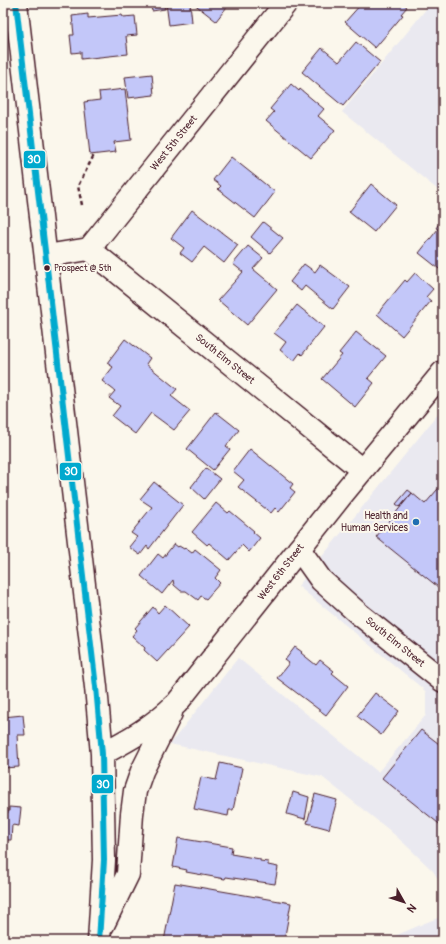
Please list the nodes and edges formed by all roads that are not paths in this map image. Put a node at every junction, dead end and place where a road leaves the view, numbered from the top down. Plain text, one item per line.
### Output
1 (16, 3) edge
2 (286, 3) edge
3 (89, 249) junction
4 (46, 256) junction
5 (443, 372) edge
6 (362, 470) junction
7 (299, 549) junction
8 (443, 681) edge
9 (177, 703) junction
10 (102, 754) junction
11 (99, 937) edge

1 - 4 main road
2 - 3 main road, West 5th Street
3 - 4 main road
3 - 6 main road, South Elm Street
4 - 10 main road
5 - 6 main road, West 6th Street
6 - 7 main road, West 6th Street
7 - 8 main road, South Elm Street
7 - 9 main road, West 6th Street
9 - 10 main road, West 6th Street
9 - 11 main road
10 - 11 main road

